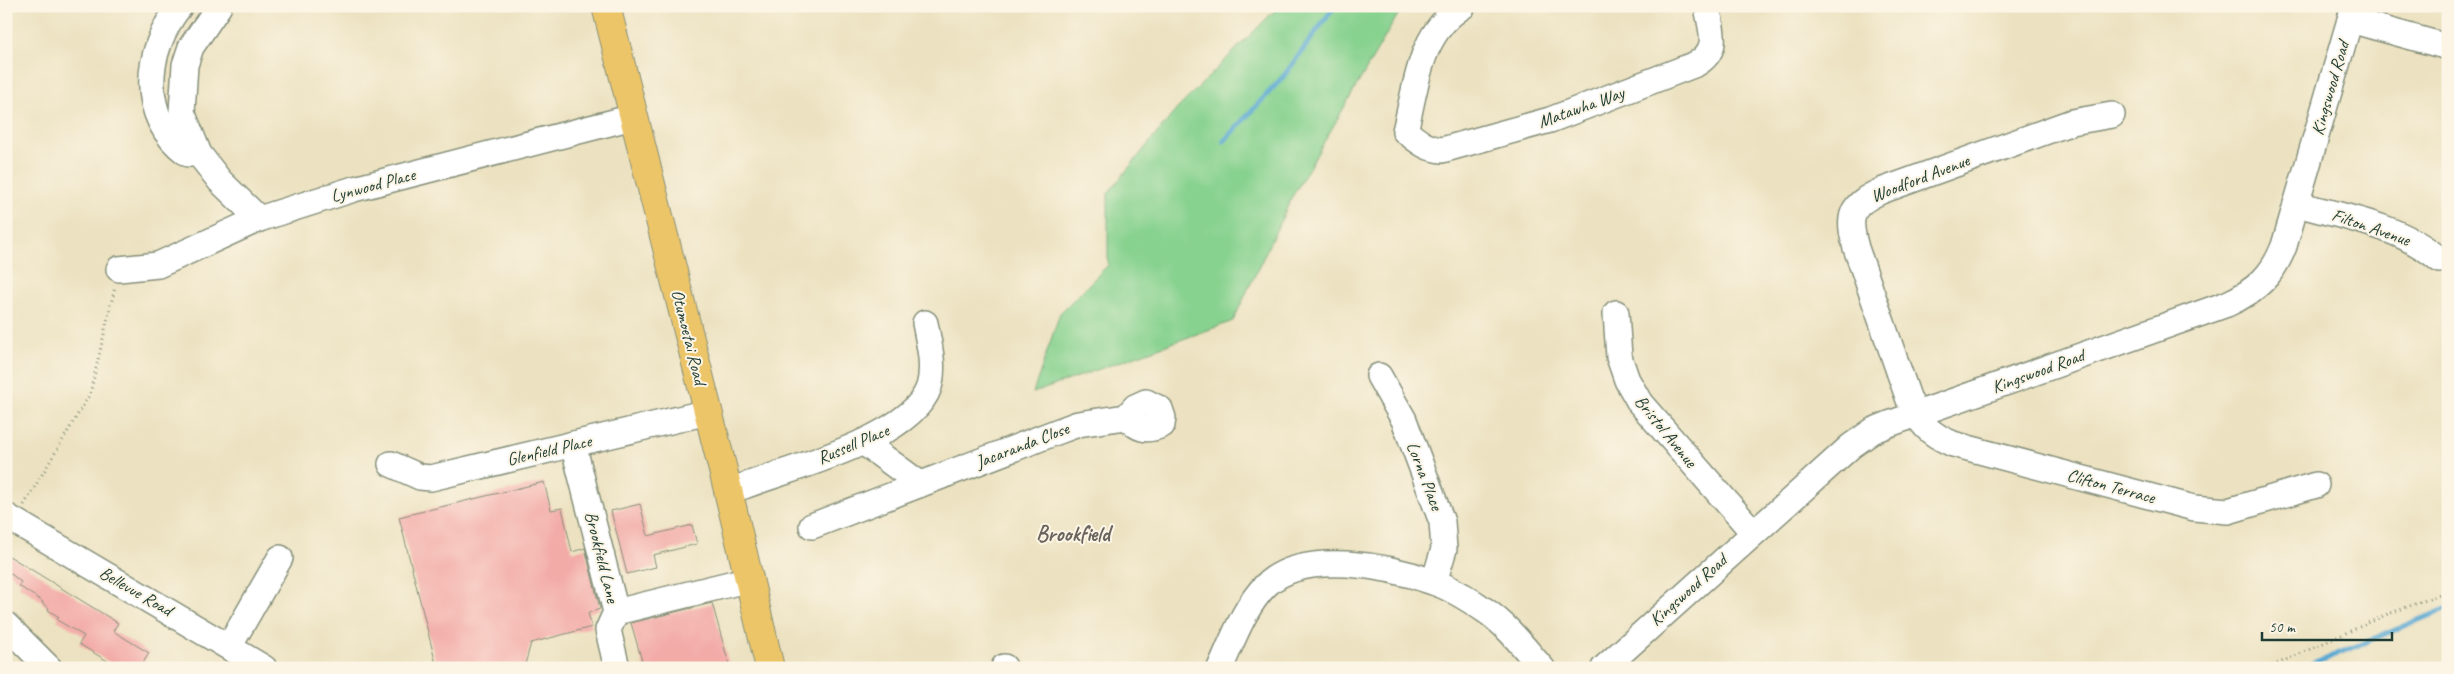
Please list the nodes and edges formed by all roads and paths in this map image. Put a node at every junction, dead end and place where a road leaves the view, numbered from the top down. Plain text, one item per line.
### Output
1 (180, 6) edge
2 (219, 6) edge
3 (606, 6) edge
4 (1463, 6) edge
5 (1707, 6) edge
6 (2352, 13) edge
7 (2448, 47) edge
8 (2112, 115) dead end
9 (634, 117) junction
10 (199, 154) junction
11 (2296, 204) junction
12 (260, 219) junction
13 (2440, 260) dead end
14 (119, 270) joint
15 (1616, 313) dead end
16 (925, 323) dead end
17 (1379, 376) dead end
18 (708, 412) junction
19 (1917, 415) junction
20 (1126, 417) dead end
21 (863, 442) junction
22 (573, 444) junction
23 (391, 464) dead end
24 (920, 484) junction
25 (2316, 486) dead end
26 (728, 490) junction
27 (10, 519) edge
28 (812, 526) dead end
29 (1753, 532) junction
30 (280, 558) dead end
31 (750, 579) junction
32 (1434, 582) junction
33 (2448, 592) edge
34 (616, 612) junction
35 (6, 625) edge
36 (229, 646) junction
37 (48, 668) edge
38 (264, 668) edge
39 (617, 668) edge
40 (770, 668) edge
41 (1220, 668) edge
42 (1542, 668) edge
43 (1604, 668) edge
44 (2268, 668) edge

1 - 10 street
2 - 10 street
3 - 9 main road, Otumoetai Road
4 - 5 street, Matawha Way
6 - 7 street
6 - 11 street, Kingswood Road
8 - 19 street, Woodford Avenue
9 - 12 street, Lynwood Place
9 - 18 main road, Otumoetai Road
10 - 12 street
11 - 13 street, Filton Avenue
11 - 19 street, Kingswood Road
12 - 14 street, Lynwood Place
14 - 27 path
15 - 29 street, Bristol Avenue
16 - 21 street, Russell Place
17 - 32 street, Lorna Place
18 - 22 street, Glenfield Place
18 - 26 main road, Otumoetai Road
19 - 25 street, Clifton Terrace
19 - 29 street, Kingswood Road
20 - 24 street, Jacaranda Close
21 - 24 street
21 - 26 street, Russell Place
22 - 23 street, Glenfield Place
22 - 34 street, Brookfield Lane
24 - 28 street, Jacaranda Close
26 - 31 main road, Otumoetai Road
27 - 36 street, Bellevue Road
29 - 43 street, Kingswood Road
30 - 36 street
31 - 34 street
31 - 40 main road, Otumoetai Road
32 - 41 street
32 - 42 street
33 - 44 path
34 - 39 street, Brookfield Lane
35 - 37 street
36 - 38 street, Bellevue Road

